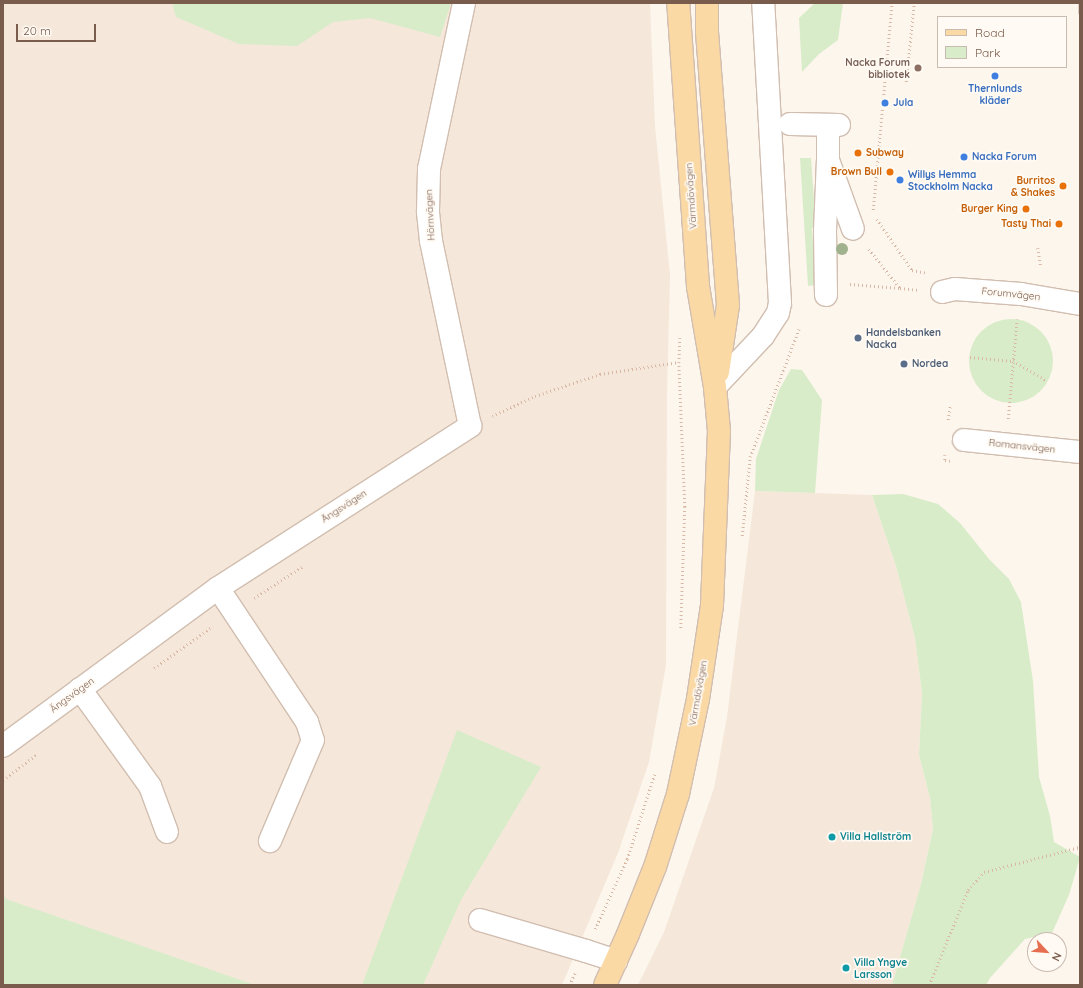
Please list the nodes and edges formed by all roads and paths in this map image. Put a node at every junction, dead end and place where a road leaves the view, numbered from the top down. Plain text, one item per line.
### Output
1 (464, 3) edge
2 (678, 3) edge
3 (707, 3) edge
4 (763, 3) edge
5 (892, 3) edge
6 (914, 3) edge
7 (906, 82) dead end
8 (790, 124) dead end
9 (828, 160) junction
10 (854, 229) joint
11 (1038, 248) dead end
12 (1041, 267) dead end
13 (846, 283) dead end
14 (938, 284) junction
15 (900, 288) junction
16 (1020, 294) junction
17 (826, 295) dead end
18 (1080, 304) edge
19 (800, 324) dead end
20 (680, 331) dead end
21 (970, 357) dead end
22 (1013, 361) junction
23 (679, 362) junction
24 (1047, 381) dead end
25 (715, 387) junction
26 (1008, 411) dead end
27 (470, 426) junction
28 (964, 440) dead end
29 (1080, 452) edge
30 (741, 544) dead end
31 (218, 588) junction
32 (682, 629) dead end
33 (80, 689) junction
34 (3, 746) edge
35 (656, 769) dead end
36 (168, 832) dead end
37 (270, 841) dead end
38 (1080, 847) edge
39 (480, 920) dead end
40 (586, 950) junction
41 (616, 962) junction
42 (1080, 982) edge
43 (569, 985) edge
44 (605, 985) edge
45 (929, 985) edge
46 (1079, 985) edge

1 - 27 street, Hörnvägen
2 - 25 main road, Värmdövägen
3 - 25 main road, Värmdövägen
4 - 25 street
5 - 14 path
6 - 7 path
8 - 9 street
9 - 10 street
9 - 17 street
10 - 15 path
11 - 12 path
13 - 15 path
14 - 15 path
14 - 16 street, Forumvägen
16 - 18 street, Forumvägen
16 - 22 path
19 - 30 path
20 - 23 path
21 - 22 path
22 - 24 path
22 - 26 path
23 - 27 path
23 - 32 path
25 - 41 main road, Värmdövägen
27 - 31 street, Ängsvägen
28 - 29 street, Romansvägen
31 - 33 street, Ängsvägen
31 - 37 street
33 - 34 street, Ängsvägen
33 - 36 street
35 - 40 path
38 - 45 path
39 - 40 street
40 - 41 street
40 - 43 path
41 - 44 main road, Värmdövägen
42 - 46 path

